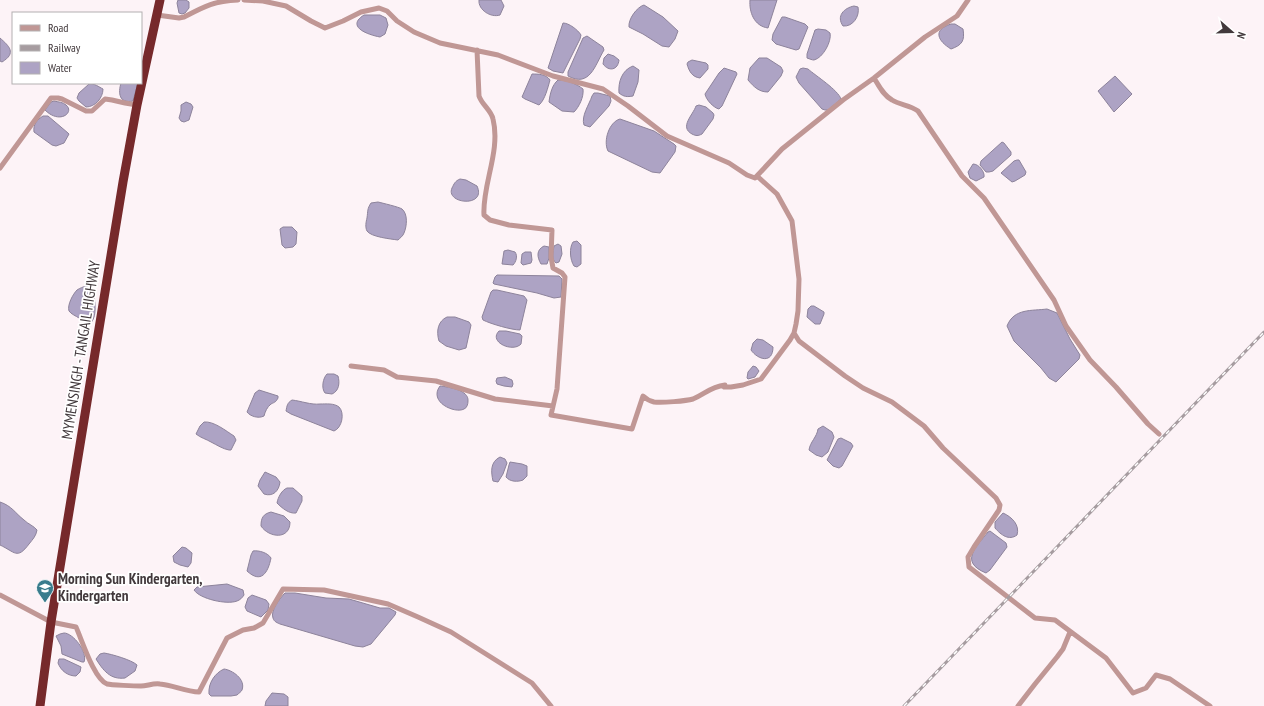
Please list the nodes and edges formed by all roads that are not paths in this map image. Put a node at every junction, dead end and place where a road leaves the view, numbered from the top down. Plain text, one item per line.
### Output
1 (160, 0) edge
2 (238, 0) edge
3 (244, 0) edge
4 (968, 0) edge
5 (157, 15) junction
6 (477, 50) junction
7 (874, 78) junction
8 (142, 82) edge
9 (142, 84) edge
10 (137, 105) junction
11 (0, 168) edge
12 (757, 176) junction
13 (794, 333) junction
14 (351, 366) dead end
15 (553, 406) junction
16 (1159, 434) dead end
17 (0, 595) edge
18 (51, 622) junction
19 (1070, 632) junction
20 (40, 706) edge
21 (551, 706) edge
22 (1018, 706) edge
23 (1210, 706) edge

1 - 5 highway, MYMENSINGH - TANGAIL HIGHWAY
2 - 5 street
3 - 6 street
4 - 7 street
5 - 8 highway, MYMENSINGH - TANGAIL HIGHWAY
6 - 12 street
6 - 15 street
7 - 12 street
7 - 16 street
9 - 10 highway, MYMENSINGH - TANGAIL HIGHWAY
10 - 11 street
10 - 18 highway, MYMENSINGH - TANGAIL HIGHWAY
12 - 13 street
13 - 15 street
13 - 19 street
14 - 15 street
17 - 18 street
18 - 20 highway, MYMENSINGH - TANGAIL HIGHWAY
18 - 21 street
19 - 22 street
19 - 23 street

